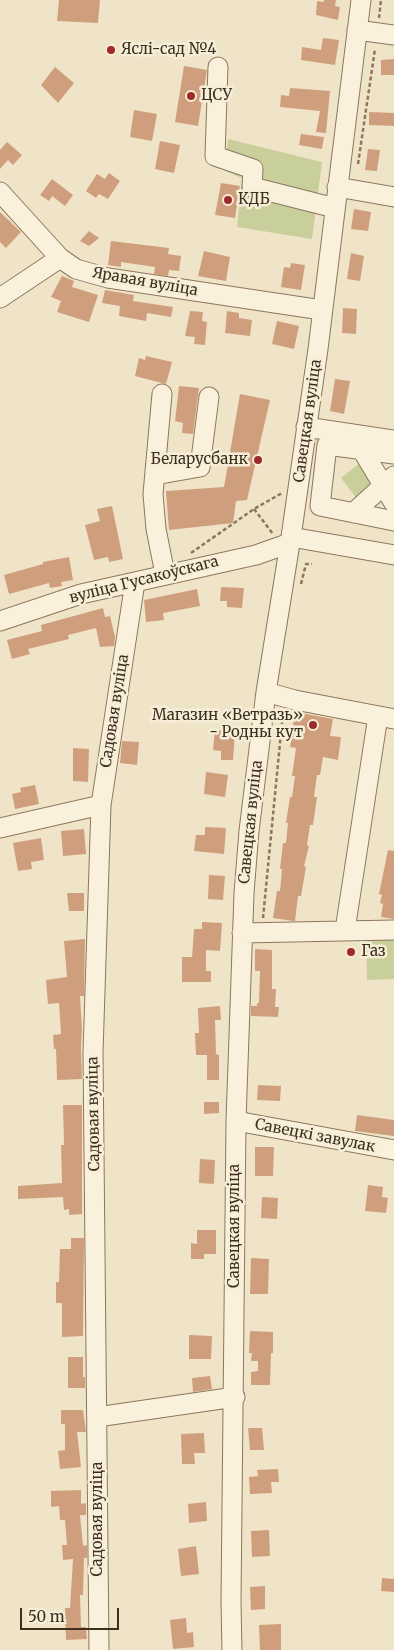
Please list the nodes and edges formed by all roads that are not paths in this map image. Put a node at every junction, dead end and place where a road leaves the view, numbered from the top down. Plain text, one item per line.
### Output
1 (361, 0) edge
2 (357, 30) junction
3 (386, 34) edge
4 (218, 67) dead end
5 (346, 189) junction
6 (0, 192) edge
7 (394, 197) edge
8 (335, 208) junction
9 (60, 258) junction
10 (0, 298) edge
11 (322, 310) junction
12 (162, 394) dead end
13 (210, 397) dead end
14 (306, 427) junction
15 (394, 440) edge
16 (362, 450) junction
17 (394, 454) edge
18 (154, 475) junction
19 (389, 481) edge
20 (394, 503) edge
21 (353, 513) junction
22 (394, 521) edge
23 (290, 540) junction
24 (394, 554) edge
25 (165, 574) junction
26 (135, 582) junction
27 (0, 621) edge
28 (266, 692) junction
29 (386, 718) edge
30 (101, 805) junction
31 (0, 828) edge
32 (344, 930) junction
33 (394, 930) edge
34 (242, 933) junction
35 (236, 1121) junction
36 (394, 1150) edge
37 (234, 1397) junction
38 (97, 1417) junction
39 (99, 1650) edge
40 (232, 1650) edge

1 - 2 street, Савецкая вуліца
2 - 3 street
2 - 5 street, Савецкая вуліца
4 - 8 street
5 - 7 street
5 - 8 street, Савецкая вуліца
6 - 9 street, Яравая вуліца
8 - 11 street, Савецкая вуліца
9 - 10 street
9 - 11 street, Яравая вуліца
11 - 14 street, Савецкая вуліца
12 - 18 street
13 - 18 street
14 - 15 street
14 - 23 street, Савецкая вуліца
16 - 17 street
16 - 19 street
16 - 21 street
18 - 25 street
19 - 20 street
19 - 21 street
21 - 22 street
23 - 24 street
23 - 25 street, вуліца Гусакоўскага
23 - 28 street, Савецкая вуліца
25 - 26 street, вуліца Гусакоўскага
26 - 27 street, вуліца Гусакоўскага
26 - 30 street, Садовая вуліца
28 - 29 street
28 - 34 street, Савецкая вуліца
29 - 32 street
30 - 31 street
30 - 38 street, Садовая вуліца
32 - 33 street
32 - 34 street
34 - 35 street, Савецкая вуліца
35 - 36 street, Савецкі завулак
35 - 37 street, Савецкая вуліца
37 - 38 street
37 - 40 street, Савецкая вуліца
38 - 39 street, Садовая вуліца

